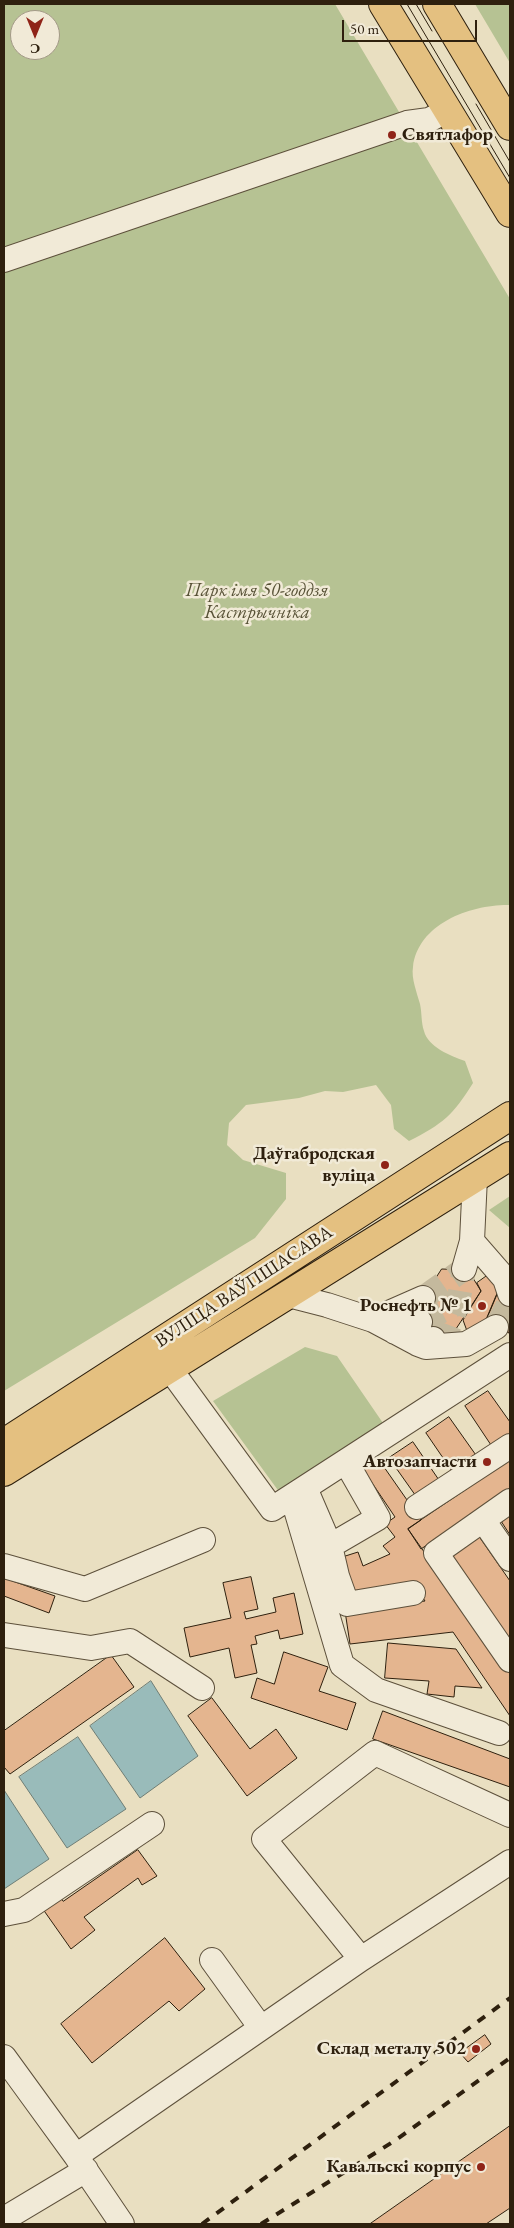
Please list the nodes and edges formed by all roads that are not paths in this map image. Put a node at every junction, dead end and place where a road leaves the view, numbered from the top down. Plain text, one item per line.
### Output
1 (384, 4) edge
2 (437, 4) edge
3 (448, 110) junction
4 (510, 126) edge
5 (510, 213) edge
6 (4, 260) edge
7 (510, 1095) edge
8 (510, 1116) edge
9 (485, 1132) junction
10 (509, 1157) edge
11 (475, 1177) junction
12 (472, 1241) junction
13 (464, 1269) dead end
14 (510, 1294) edge
15 (288, 1295) junction
16 (423, 1298) tunnel mouth
17 (373, 1320) junction
18 (496, 1327) tunnel mouth
19 (153, 1346) junction
20 (510, 1356) edge
21 (170, 1370) junction
22 (4, 1443) edge
23 (510, 1446) edge
24 (346, 1462) junction
25 (4, 1472) edge
26 (298, 1492) junction
27 (510, 1501) edge
28 (417, 1507) dead end
29 (483, 1520) junction
30 (203, 1540) dead end
31 (330, 1546) junction
32 (510, 1559) edge
33 (4, 1566) edge
34 (413, 1593) dead end
35 (4, 1635) edge
36 (510, 1660) edge
37 (202, 1688) dead end
38 (499, 1733) dead end
39 (510, 1815) edge
40 (152, 1824) dead end
41 (510, 1862) edge
42 (4, 1914) edge
43 (361, 1959) junction
44 (212, 1960) dead end
45 (261, 2028) junction
46 (4, 2057) edge
47 (81, 2163) junction
48 (4, 2219) edge
49 (122, 2224) edge

1 - 3 main road
2 - 4 main road
3 - 5 main road
3 - 6 lane
7 - 9 main road
8 - 9 main road, ВУЛІЦА ВАЎПШАСАВА
9 - 19 main road, ВУЛІЦА ВАЎПШАСАВА
10 - 11 main road, ВУЛІЦА ВАЎПШАСАВА
11 - 12 lane
11 - 15 main road, ВУЛІЦА ВАЎПШАСАВА
12 - 13 lane
12 - 14 lane
15 - 17 lane
15 - 21 main road, ВУЛІЦА ВАЎПШАСАВА
16 - 17 lane
17 - 18 lane
19 - 21 lane
19 - 22 main road, ВУЛІЦА ВАЎПШАСАВА
20 - 24 lane
21 - 25 main road, ВУЛІЦА ВАЎПШАСАВА
21 - 26 lane
23 - 28 lane
24 - 26 lane
24 - 31 lane
26 - 31 lane
26 - 38 lane
27 - 29 lane
29 - 32 lane
29 - 36 lane
30 - 33 lane
31 - 34 lane
35 - 37 lane
39 - 43 lane
40 - 42 lane
41 - 43 lane
43 - 45 lane
44 - 45 lane
45 - 47 lane
46 - 47 lane
47 - 48 lane
47 - 49 lane

